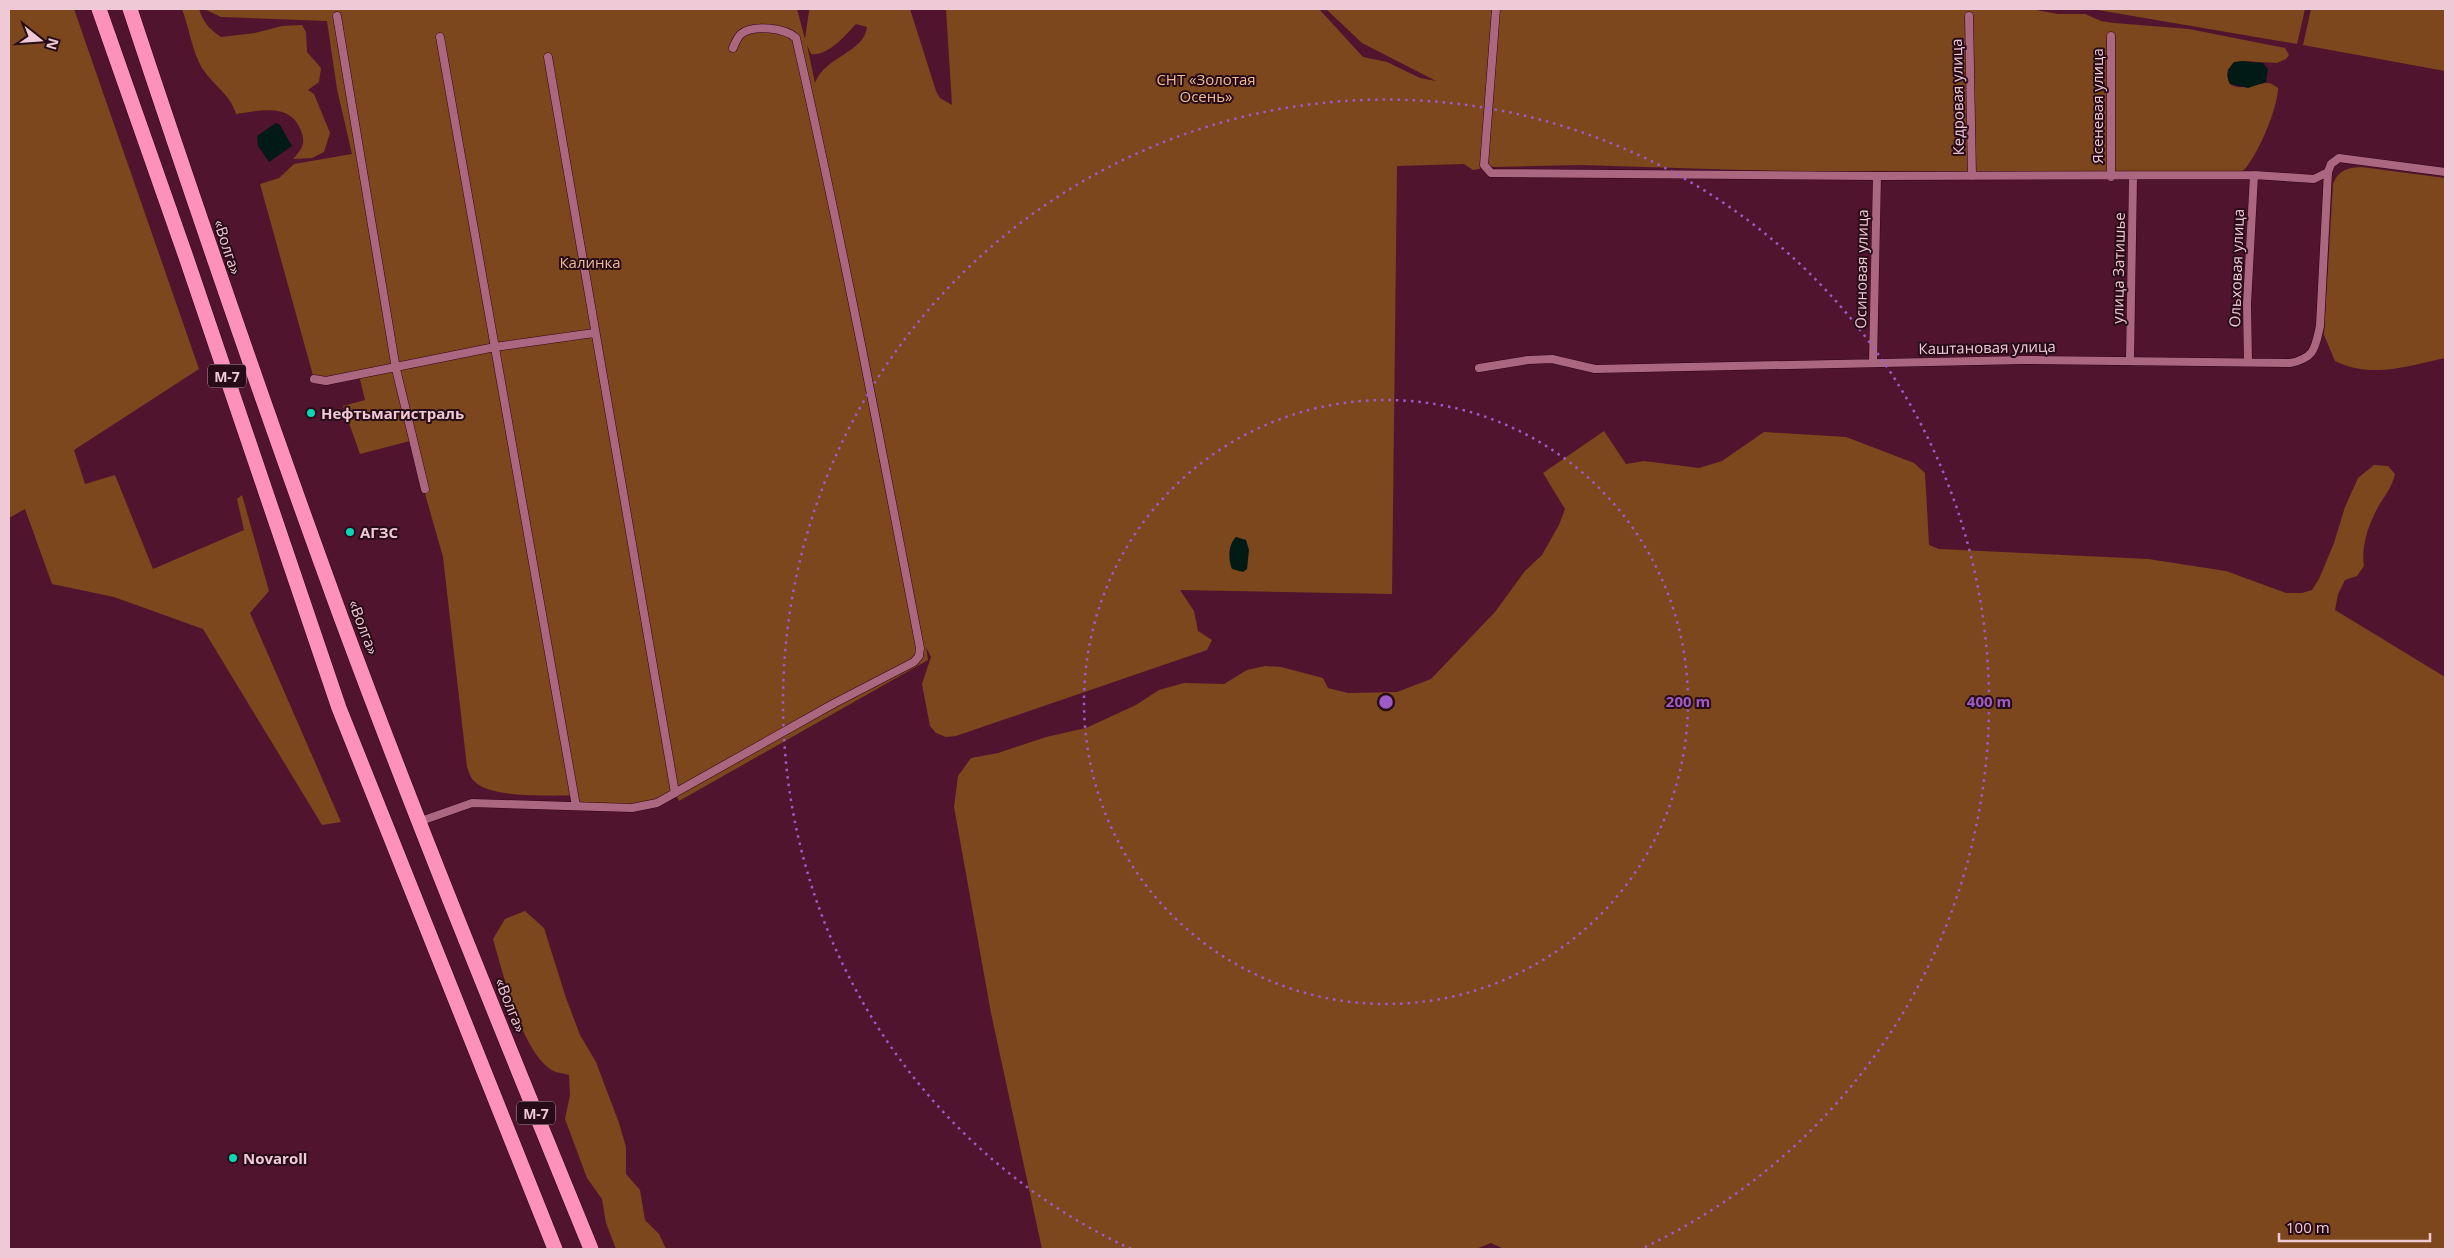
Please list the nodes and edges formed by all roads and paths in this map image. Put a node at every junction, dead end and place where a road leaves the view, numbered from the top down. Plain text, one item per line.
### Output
1 (99, 9) edge
2 (130, 9) edge
3 (1496, 9) edge
4 (337, 16) dead end
5 (1969, 16) dead end
6 (2111, 36) dead end
7 (440, 37) dead end
8 (733, 48) dead end
9 (548, 57) dead end
10 (2328, 172) junction
11 (2445, 172) edge
12 (2254, 175) junction
13 (1877, 176) junction
14 (1972, 176) junction
15 (2111, 176) junction
16 (2133, 176) junction
17 (594, 333) junction
18 (496, 347) junction
19 (2130, 360) junction
20 (1873, 362) junction
21 (2248, 362) junction
22 (1479, 368) dead end
23 (396, 369) junction
24 (314, 379) dead end
25 (425, 488) dead end
26 (675, 793) junction
27 (576, 806) junction
28 (420, 821) junction
29 (555, 1249) edge
30 (591, 1249) edge

1 - 29 highway, М-7
2 - 28 highway, «Волга» / М-7
3 - 13 street
4 - 23 street
5 - 14 street, Кедровая улица
6 - 15 street, Ясеневая улица
7 - 18 street
8 - 26 street
9 - 17 street
10 - 11 street
10 - 12 street
10 - 21 street, Каштановая улица
12 - 16 street
12 - 21 street, Ольховая улица
13 - 14 street
13 - 20 street, Осиновая улица
14 - 15 street
15 - 16 street
16 - 19 street, улица Затишье
17 - 18 street
17 - 26 street
18 - 23 street
18 - 27 street
19 - 20 street, Каштановая улица
19 - 21 street, Каштановая улица
20 - 22 street, Каштановая улица
23 - 24 street
23 - 25 street
26 - 27 street
27 - 28 street
28 - 30 highway, «Волга» / М-7

